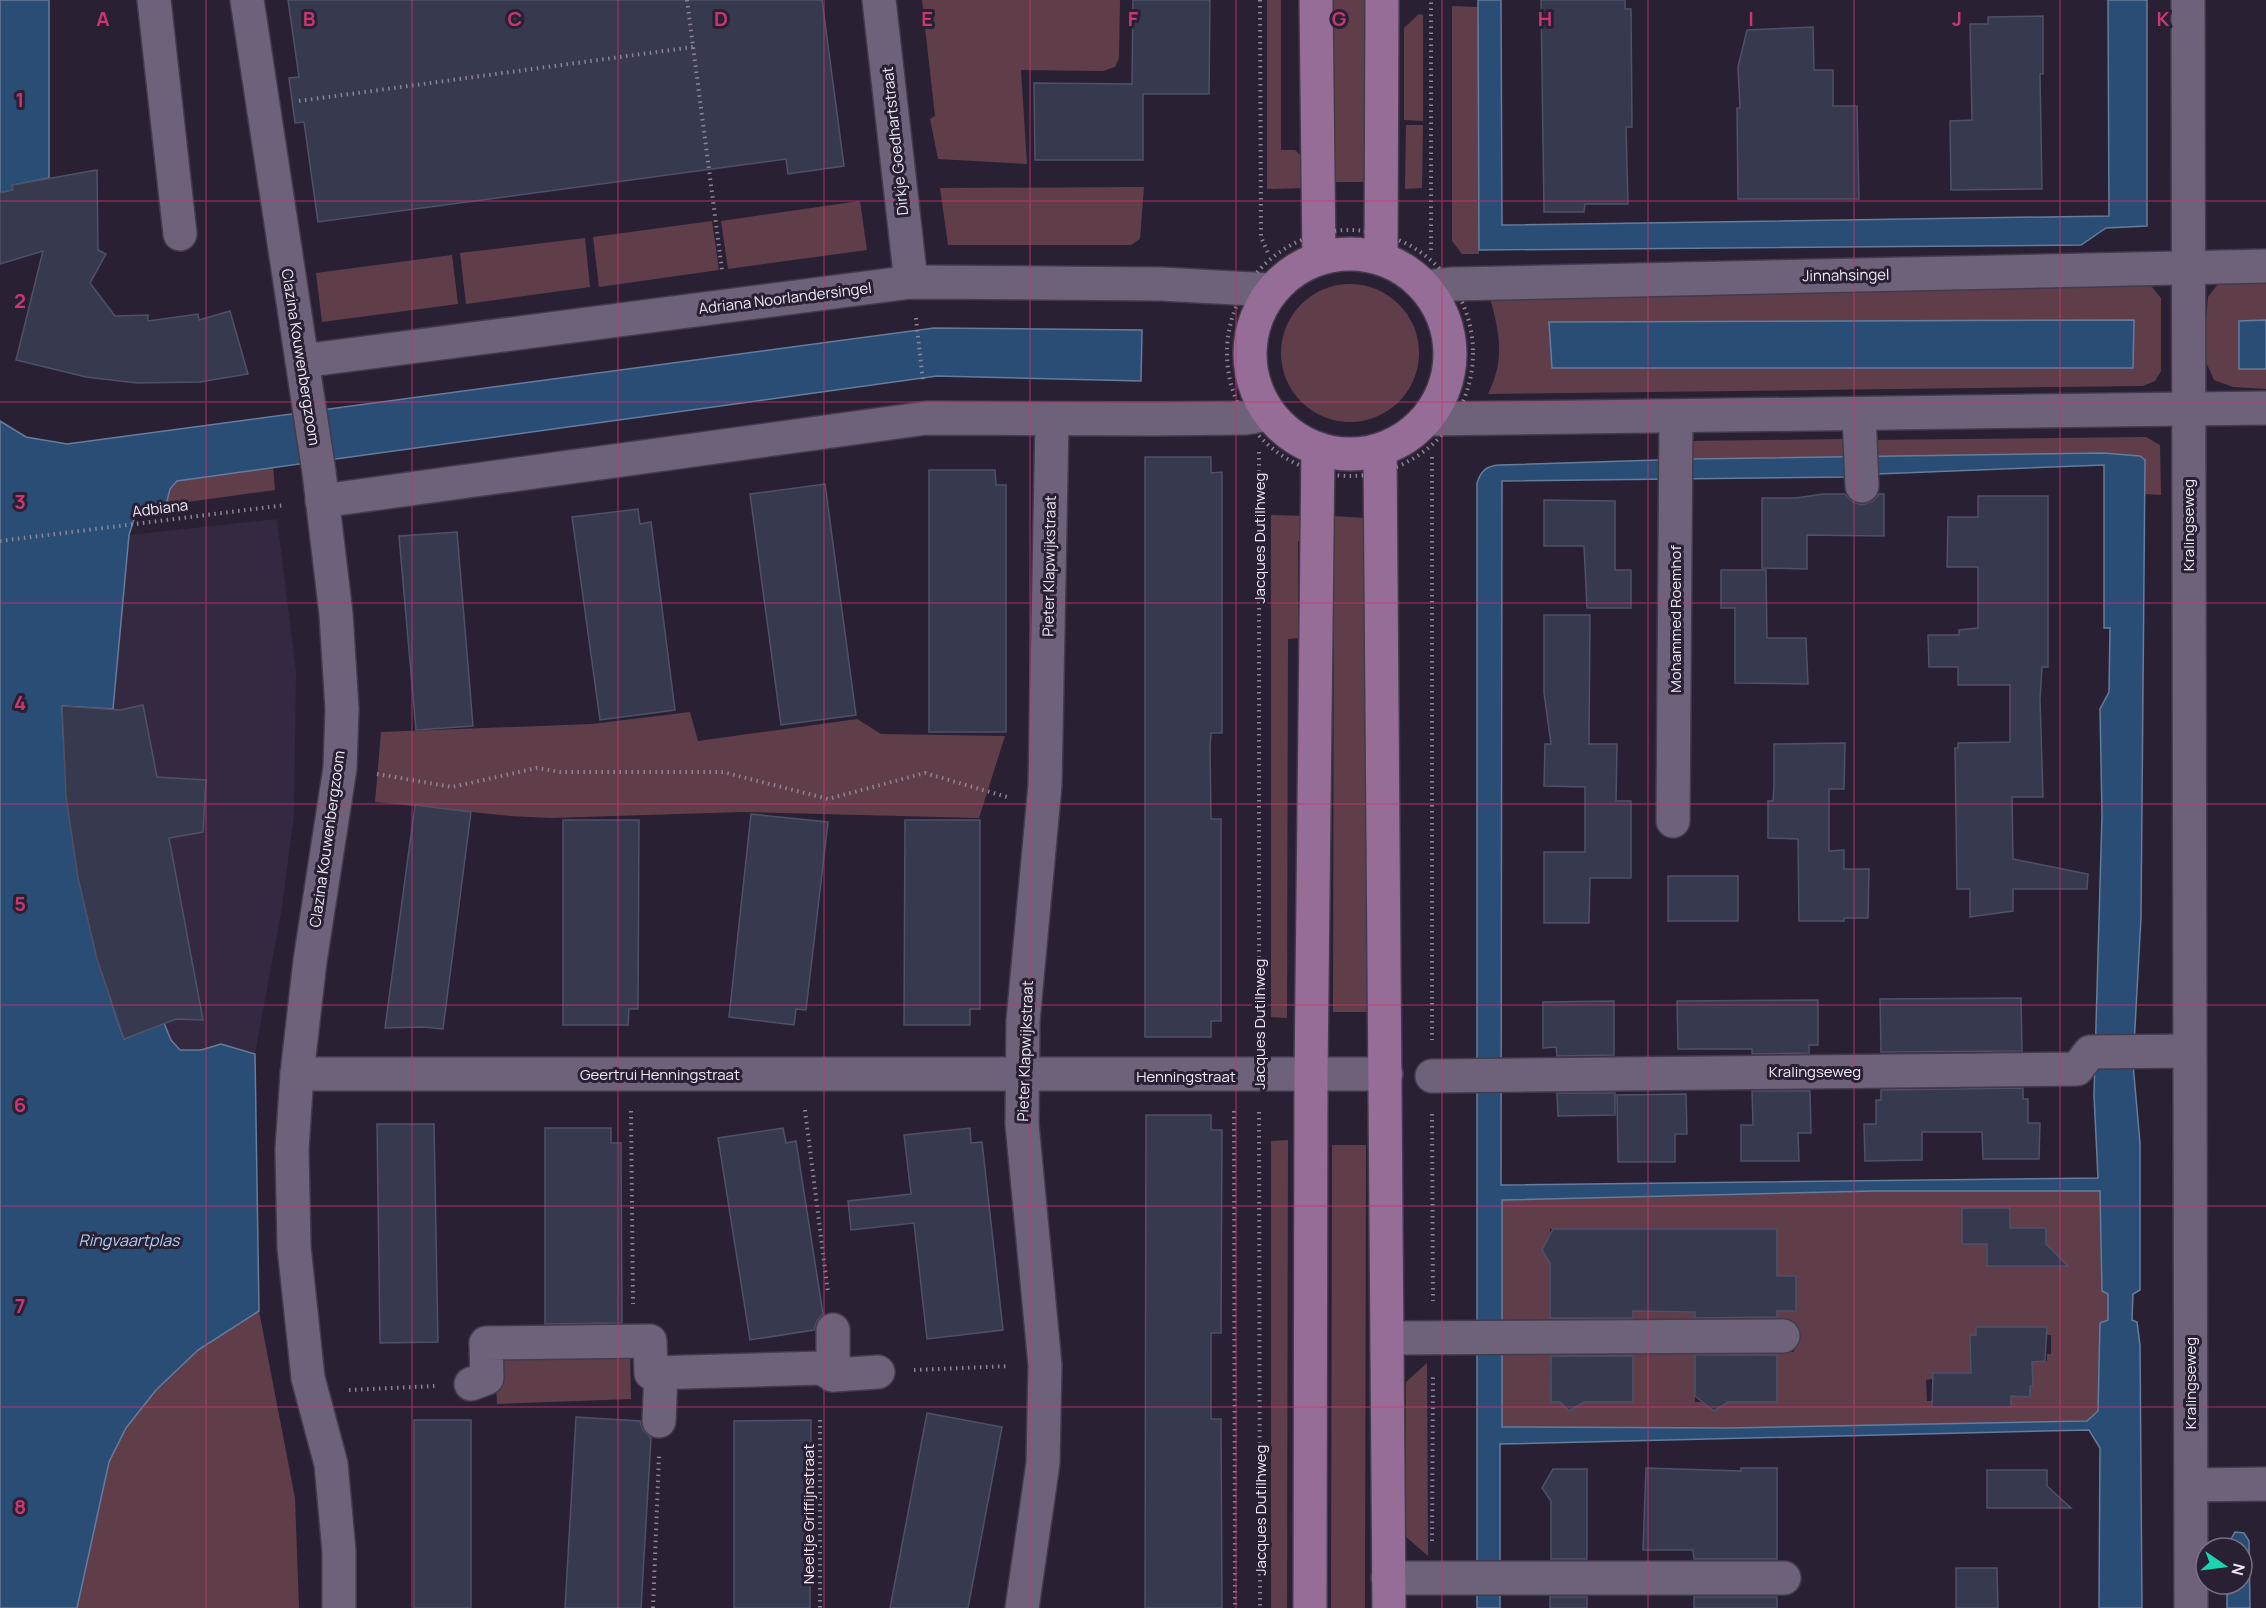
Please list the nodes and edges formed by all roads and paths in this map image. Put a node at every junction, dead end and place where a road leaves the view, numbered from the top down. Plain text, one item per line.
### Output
1 (154, 0) edge
2 (247, 0) edge
3 (687, 0) edge
4 (879, 0) edge
5 (1260, 0) edge
6 (1316, 0) edge
7 (1382, 0) edge
8 (1431, 0) edge
9 (2188, 0) edge
10 (693, 47) junction
11 (263, 106) junction
12 (180, 234) dead end
13 (1319, 258) junction
14 (1382, 258) junction
15 (2266, 266) edge
16 (2188, 267) junction
17 (1436, 277) junction
18 (1263, 279) junction
19 (912, 294) junction
20 (727, 306) junction
21 (302, 361) junction
22 (923, 386) dead end
23 (2266, 408) edge
24 (2188, 409) junction
25 (1859, 415) junction
26 (1676, 418) junction
27 (1052, 419) junction
28 (1259, 424) junction
29 (1437, 428) junction
30 (1318, 449) junction
31 (1380, 450) junction
32 (1861, 473) dead end
33 (320, 486) junction
34 (0, 541) edge
35 (340, 768) junction
36 (1043, 807) junction
37 (1673, 821) dead end
38 (2189, 1051) junction
39 (297, 1074) junction
40 (630, 1074) junction
41 (801, 1074) junction
42 (1023, 1074) junction
43 (1386, 1074) junction
44 (1311, 1075) junction
45 (1247, 1076) junction
46 (1432, 1076) junction
47 (833, 1330) joint
48 (1783, 1336) dead end
49 (633, 1337) junction
50 (1388, 1338) junction
51 (1433, 1338) junction
52 (1046, 1365) junction
53 (878, 1372) joint
54 (662, 1373) junction
55 (833, 1374) junction
56 (471, 1384) joint
57 (312, 1392) junction
58 (820, 1420) dead end
59 (659, 1421) joint
60 (2266, 1484) edge
61 (2191, 1485) junction
62 (1432, 1578) junction
63 (1784, 1578) dead end
64 (1388, 1593) edge
65 (339, 1608) edge
66 (653, 1608) edge
67 (820, 1608) edge
68 (1022, 1608) edge
69 (1235, 1608) edge
70 (1260, 1608) edge
71 (1310, 1608) edge
72 (2191, 1608) edge

1 - 12 street
2 - 11 street, Clazina Kouwenbergzoom
3 - 10 path
4 - 19 street, Dirkje Goedhartstraat
5 - 18 path
6 - 13 main road
7 - 14 main road
8 - 17 path
9 - 16 street, Kralingseweg
10 - 11 path
10 - 20 path
11 - 21 street, Clazina Kouwenbergzoom
13 - 14 main road
13 - 18 main road
14 - 17 main road
15 - 16 street, Jinnahsingel
16 - 17 street, Jinnahsingel
16 - 24 street, Kralingseweg
17 - 29 main road
17 - 29 path
18 - 19 street, Adriana Noorlandersingel
18 - 28 main road
18 - 28 path
19 - 20 street, Adriana Noorlandersingel
19 - 22 path
20 - 21 street, Adriana Noorlandersingel
21 - 33 street, Clazina Kouwenbergzoom
23 - 24 street
24 - 25 street
24 - 38 street, Kralingseweg
25 - 26 street
25 - 32 street
26 - 29 street
26 - 37 street, Mohammed Roemhof
27 - 28 street
27 - 33 street
27 - 36 street, Pieter Klapwijkstraat
28 - 30 main road
28 - 45 path, Jacques Dutilhweg
29 - 31 main road
29 - 46 path
30 - 31 main road
30 - 44 main road
31 - 43 main road
33 - 34 path, Adbiana
33 - 35 street, Clazina Kouwenbergzoom
35 - 36 path
35 - 39 street, Clazina Kouwenbergzoom
36 - 42 street, Pieter Klapwijkstraat
38 - 46 street, Kralingseweg
38 - 61 street, Kralingseweg
39 - 40 street, Geertrui Henningstraat
39 - 57 street, Clazina Kouwenbergzoom
40 - 41 street, Geertrui Henningstraat
40 - 49 path
41 - 42 street, Geertrui Henningstraat
41 - 47 path
42 - 45 street, Henningstraat
42 - 52 street, Pieter Klapwijkstraat
43 - 44 street, Henningstraat
43 - 50 main road
44 - 45 street, Henningstraat
44 - 71 main road
45 - 69 path, Jacques Dutilhweg
45 - 70 path, Jacques Dutilhweg
46 - 51 path
47 - 55 street
48 - 51 street
49 - 54 street
49 - 56 street
50 - 51 street
50 - 64 main road
51 - 62 path
52 - 53 path
52 - 68 street, Pieter Klapwijkstraat
53 - 55 street
54 - 55 street
54 - 59 street
56 - 57 path
57 - 65 street, Clazina Kouwenbergzoom
58 - 67 path, Neeltje Griffijnstraat
59 - 66 path
60 - 61 street
61 - 72 street, Kralingseweg
62 - 63 street
62 - 64 street

